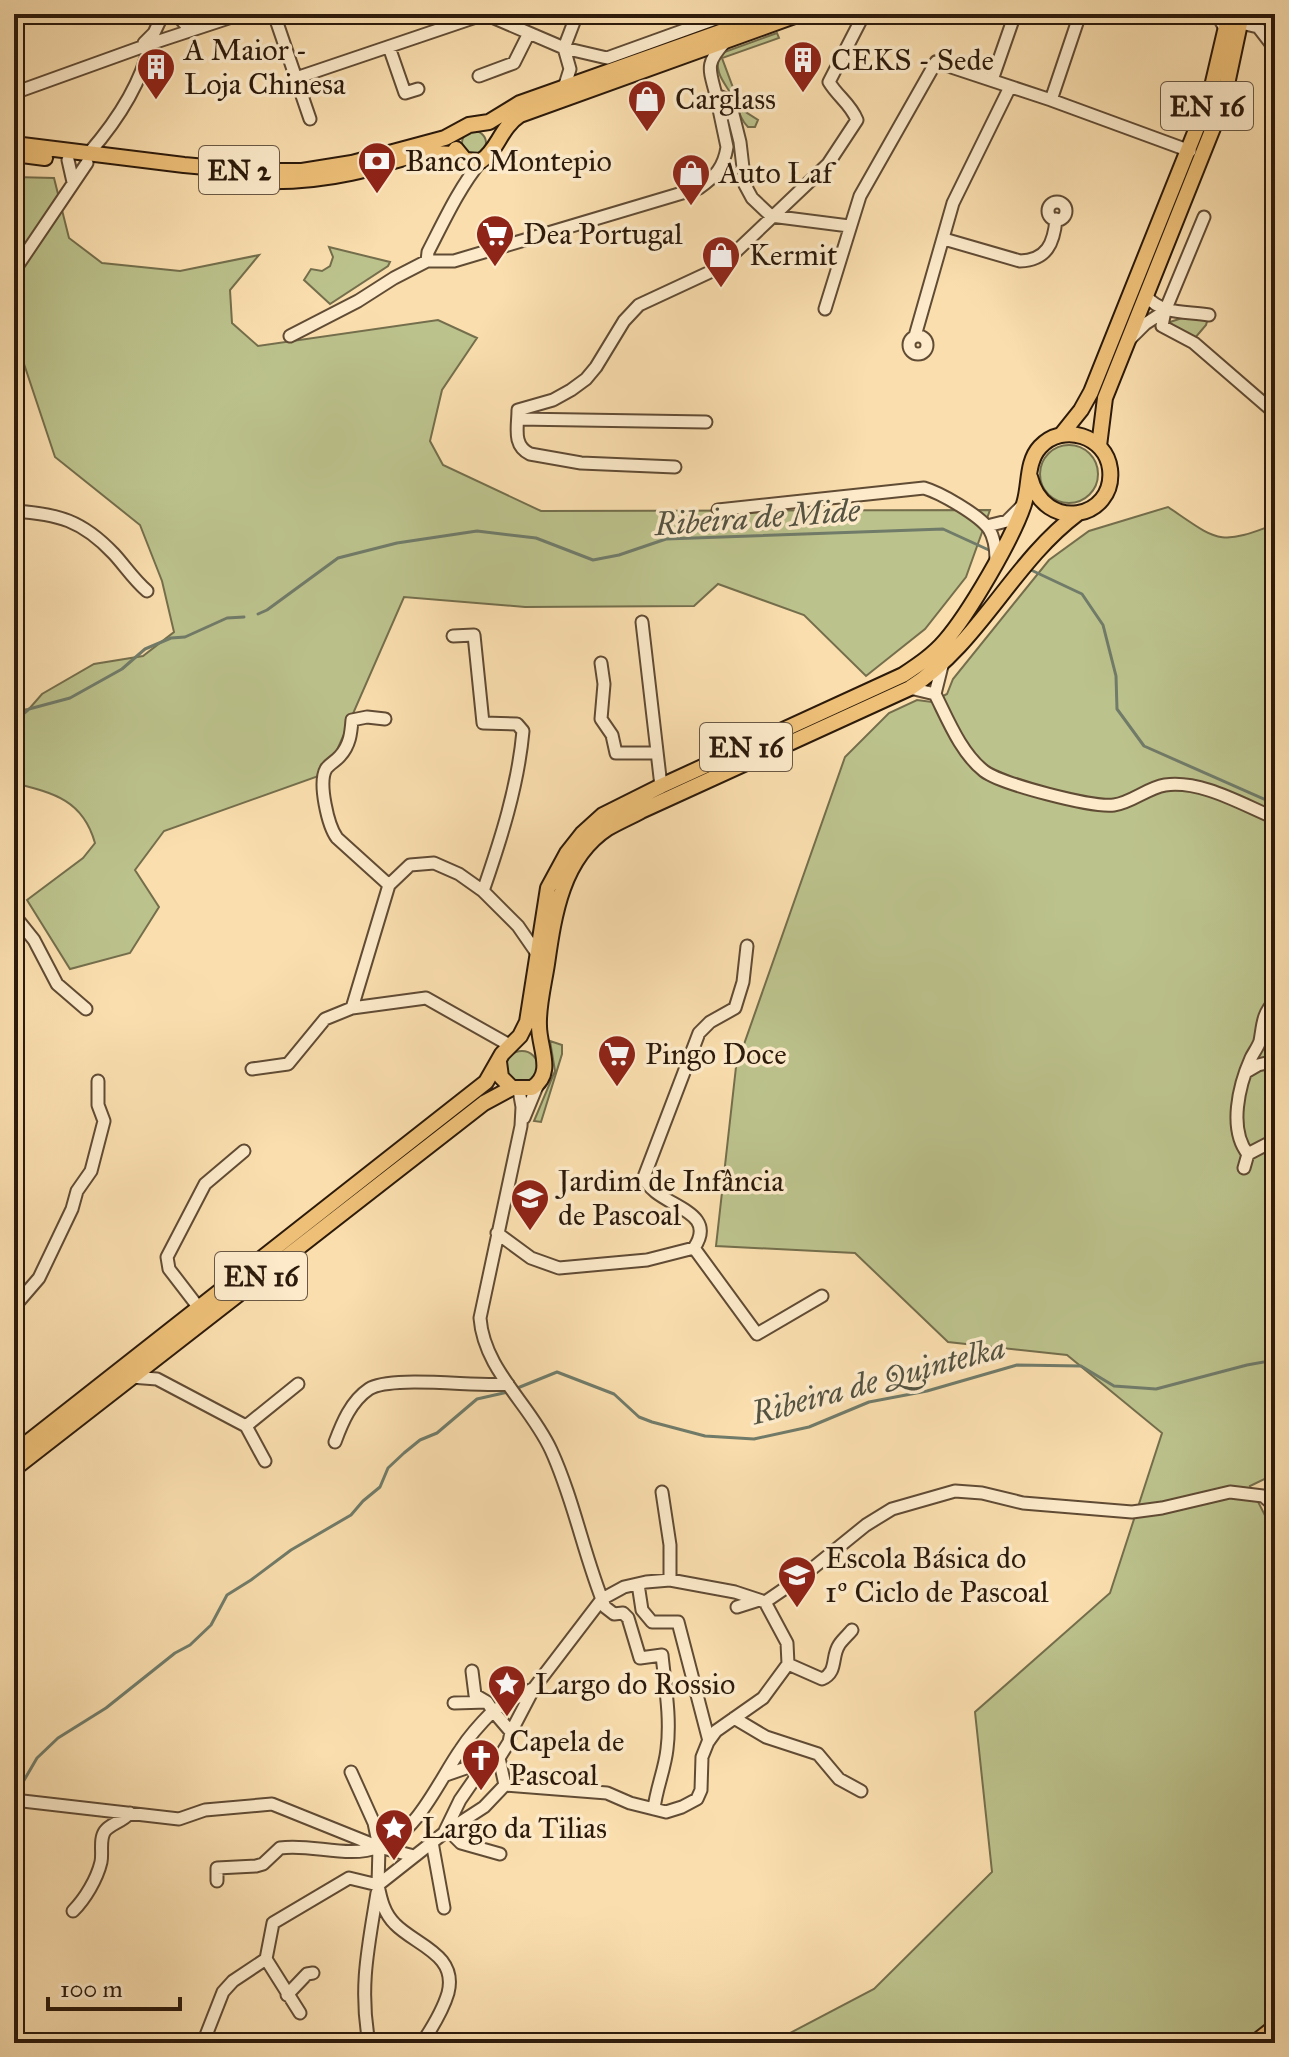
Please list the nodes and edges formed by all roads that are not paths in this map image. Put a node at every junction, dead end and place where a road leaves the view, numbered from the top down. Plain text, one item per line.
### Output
1 (165, 14) edge
2 (176, 14) edge
3 (241, 14) edge
4 (274, 14) edge
5 (485, 14) edge
6 (577, 14) edge
7 (729, 14) edge
8 (771, 14) edge
9 (800, 14) edge
10 (1015, 14) edge
11 (1080, 14) edge
12 (1211, 14) edge
13 (862, 15) edge
14 (1237, 17) edge
15 (198, 27) junction
16 (1227, 31) junction
17 (529, 33) junction
18 (174, 36) junction
19 (726, 40) junction
20 (150, 44) junction
21 (389, 47) junction
22 (138, 48) junction
23 (564, 48) junction
24 (1275, 49) edge
25 (686, 55) junction
26 (709, 65) junction
27 (570, 69) junction
28 (479, 76) dead end
29 (296, 78) junction
30 (584, 80) junction
31 (992, 80) junction
32 (1010, 87) junction
33 (564, 88) junction
34 (418, 89) dead end
35 (14, 93) edge
36 (716, 95) junction
37 (1051, 100) junction
38 (310, 119) dead end
39 (467, 128) junction
40 (14, 144) edge
41 (493, 147) junction
42 (1190, 151) junction
43 (14, 154) edge
44 (461, 157) junction
45 (88, 158) junction
46 (68, 160) junction
47 (481, 161) junction
48 (73, 182) junction
49 (464, 182) junction
50 (771, 216) junction
51 (1204, 217) dead end
52 (1056, 219) dead end
53 (849, 226) junction
54 (944, 239) junction
55 (427, 261) junction
56 (14, 271) edge
57 (1146, 296) junction
58 (825, 309) dead end
59 (1165, 311) junction
60 (1209, 315) dead end
61 (290, 336) dead end
62 (915, 336) dead end
63 (1128, 341) junction
64 (1275, 413) edge
65 (518, 419) junction
66 (706, 422) dead end
67 (1061, 435) junction
68 (1099, 446) junction
69 (675, 467) dead end
70 (1030, 477) junction
71 (1024, 504) junction
72 (718, 510) dead end
73 (14, 511) edge
74 (1073, 517) junction
75 (987, 526) junction
76 (996, 560) junction
77 (147, 591) dead end
78 (642, 622) dead end
79 (453, 636) dead end
80 (601, 663) dead end
81 (942, 666) junction
82 (910, 688) junction
83 (935, 694) junction
84 (385, 719) dead end
85 (657, 753) junction
86 (661, 786) junction
87 (1275, 818) edge
88 (389, 885) junction
89 (483, 891) junction
90 (14, 915) edge
91 (542, 919) junction
92 (518, 926) junction
93 (747, 946) dead end
94 (536, 952) junction
95 (1275, 1001) edge
96 (352, 1008) junction
97 (86, 1009) dead end
98 (507, 1052) junction
99 (543, 1057) junction
100 (1275, 1061) edge
101 (252, 1069) dead end
102 (1246, 1072) junction
103 (98, 1081) dead end
104 (538, 1084) junction
105 (516, 1089) junction
106 (521, 1126) junction
107 (1275, 1140) edge
108 (244, 1151) dead end
109 (1248, 1154) junction
110 (1244, 1168) dead end
111 (497, 1233) junction
112 (694, 1248) junction
113 (822, 1296) dead end
114 (14, 1307) edge
115 (199, 1308) junction
116 (162, 1353) junction
117 (131, 1377) junction
118 (165, 1382) junction
119 (298, 1384) dead end
120 (508, 1384) junction
121 (246, 1426) junction
122 (335, 1442) dead end
123 (14, 1453) edge
124 (265, 1461) dead end
125 (14, 1469) edge
126 (662, 1492) dead end
127 (1275, 1506) edge
128 (670, 1580) junction
129 (638, 1584) junction
130 (602, 1599) junction
131 (762, 1601) junction
132 (737, 1607) dead end
133 (852, 1630) dead end
134 (788, 1664) junction
135 (472, 1671) dead end
136 (534, 1688) junction
137 (454, 1703) dead end
138 (490, 1706) junction
139 (734, 1718) junction
140 (511, 1732) junction
141 (709, 1741) junction
142 (499, 1758) junction
143 (487, 1765) junction
144 (351, 1772) dead end
145 (446, 1775) junction
146 (505, 1785) junction
147 (861, 1791) dead end
148 (460, 1800) junction
149 (20, 1801) edge
150 (654, 1809) junction
151 (130, 1813) junction
152 (475, 1813) junction
153 (446, 1832) junction
154 (432, 1842) junction
155 (379, 1847) junction
156 (500, 1854) dead end
157 (414, 1856) junction
158 (217, 1881) dead end
159 (378, 1885) junction
160 (444, 1908) dead end
161 (73, 1911) dead end
162 (266, 1959) junction
163 (313, 1973) dead end
164 (287, 1995) junction
165 (300, 2013) dead end
166 (1275, 2028) edge
167 (203, 2043) edge
168 (369, 2043) edge
169 (422, 2043) edge
170 (1256, 2043) edge

1 - 18 street
1 - 22 street
2 - 15 street
2 - 18 street
3 - 15 street
4 - 29 street
5 - 17 street
5 - 21 street
6 - 23 street
7 - 23 street
8 - 30 main road, EN 2
9 - 19 main road
10 - 31 street
11 - 37 street
12 - 16 street
13 - 50 street
14 - 16 main road, EN 16
14 - 24 street
14 - 57 main road, EN 16
15 - 18 street
16 - 42 main road, EN 16
17 - 23 street
17 - 28 street
18 - 20 street
19 - 25 main road
19 - 26 street
20 - 22 street
20 - 45 street
21 - 29 street
21 - 34 street
22 - 35 street
23 - 27 street
25 - 26 street
25 - 41 main road
26 - 36 street
27 - 30 street
27 - 33 street
29 - 38 street
30 - 33 main road, EN 2
31 - 32 street
31 - 53 street
32 - 37 street
32 - 54 street
33 - 39 main road, EN 2
36 - 50 street
36 - 55 street
37 - 42 street
39 - 41 main road
39 - 44 main road
39 - 45 main road, EN 2
40 - 45 main road, EN 2
41 - 47 main road
42 - 67 main road, EN 16
43 - 46 main road, EN 2
44 - 45 main road, EN 2
44 - 47 main road, EN 2
44 - 49 street
45 - 46 main road, EN 2
45 - 48 street
46 - 48 street
47 - 49 street
48 - 56 street
49 - 55 street
50 - 53 street
50 - 65 street
51 - 59 street
52 - 54 street
53 - 58 street
54 - 62 street
55 - 61 street
57 - 59 street
57 - 63 main road, EN 16
59 - 60 street
59 - 63 street
59 - 64 street
63 - 68 main road, EN 16
65 - 66 street
65 - 69 street
67 - 68 main road
67 - 70 main road, EN 16
68 - 74 main road, EN 16
70 - 71 main road, EN 16
70 - 74 main road
71 - 75 street
71 - 76 main road, EN 16
72 - 75 street
73 - 77 street
74 - 81 main road, EN 16
75 - 76 street
76 - 86 main road, EN 16
78 - 85 street
79 - 89 street
80 - 85 street
81 - 82 main road, EN 16
81 - 83 street
82 - 83 street
82 - 99 main road, EN 16
83 - 87 street
84 - 88 street
85 - 86 street
86 - 91 main road, EN 16
88 - 89 street
88 - 96 street
89 - 92 street
90 - 97 street
91 - 92 street
91 - 94 main road, EN 16
92 - 94 street
93 - 112 street
94 - 98 main road, EN 16
95 - 102 street
96 - 98 street
96 - 101 street
98 - 99 main road
98 - 105 main road
98 - 115 main road, EN 16
99 - 104 main road, EN 16
100 - 102 street
102 - 109 street
103 - 114 street
104 - 105 main road, EN 16
104 - 106 street
105 - 106 street
105 - 116 main road, EN 16
106 - 111 street
107 - 109 street
108 - 115 street
109 - 110 street
111 - 112 street
111 - 120 street
112 - 113 street
115 - 123 main road, EN 16
116 - 117 main road, EN 16
116 - 118 street
117 - 118 street
117 - 125 main road, EN 16
118 - 121 street
119 - 121 street
120 - 122 street
120 - 130 street
121 - 124 street
126 - 128 street
127 - 131 street
128 - 129 street
128 - 131 street
129 - 130 street
129 - 141 street
130 - 136 street
130 - 150 street
131 - 132 street
131 - 134 street
133 - 134 street
134 - 139 street
135 - 138 street
136 - 138 street
136 - 140 street
137 - 138 street
138 - 140 street
138 - 145 street
139 - 141 street
139 - 147 street
140 - 142 street
141 - 150 street
142 - 143 street
142 - 146 street
143 - 145 street
143 - 148 street
144 - 155 street
145 - 155 street
146 - 150 street
146 - 152 street
148 - 152 street
148 - 153 street
149 - 151 street
151 - 155 street
151 - 161 street
152 - 153 street
153 - 154 street
153 - 156 street
154 - 157 street
154 - 160 street
155 - 157 street
155 - 158 street
155 - 159 street
157 - 159 street
159 - 162 street
159 - 168 street
159 - 169 street
162 - 164 street
162 - 167 street
163 - 164 street
164 - 165 street
166 - 170 highway

